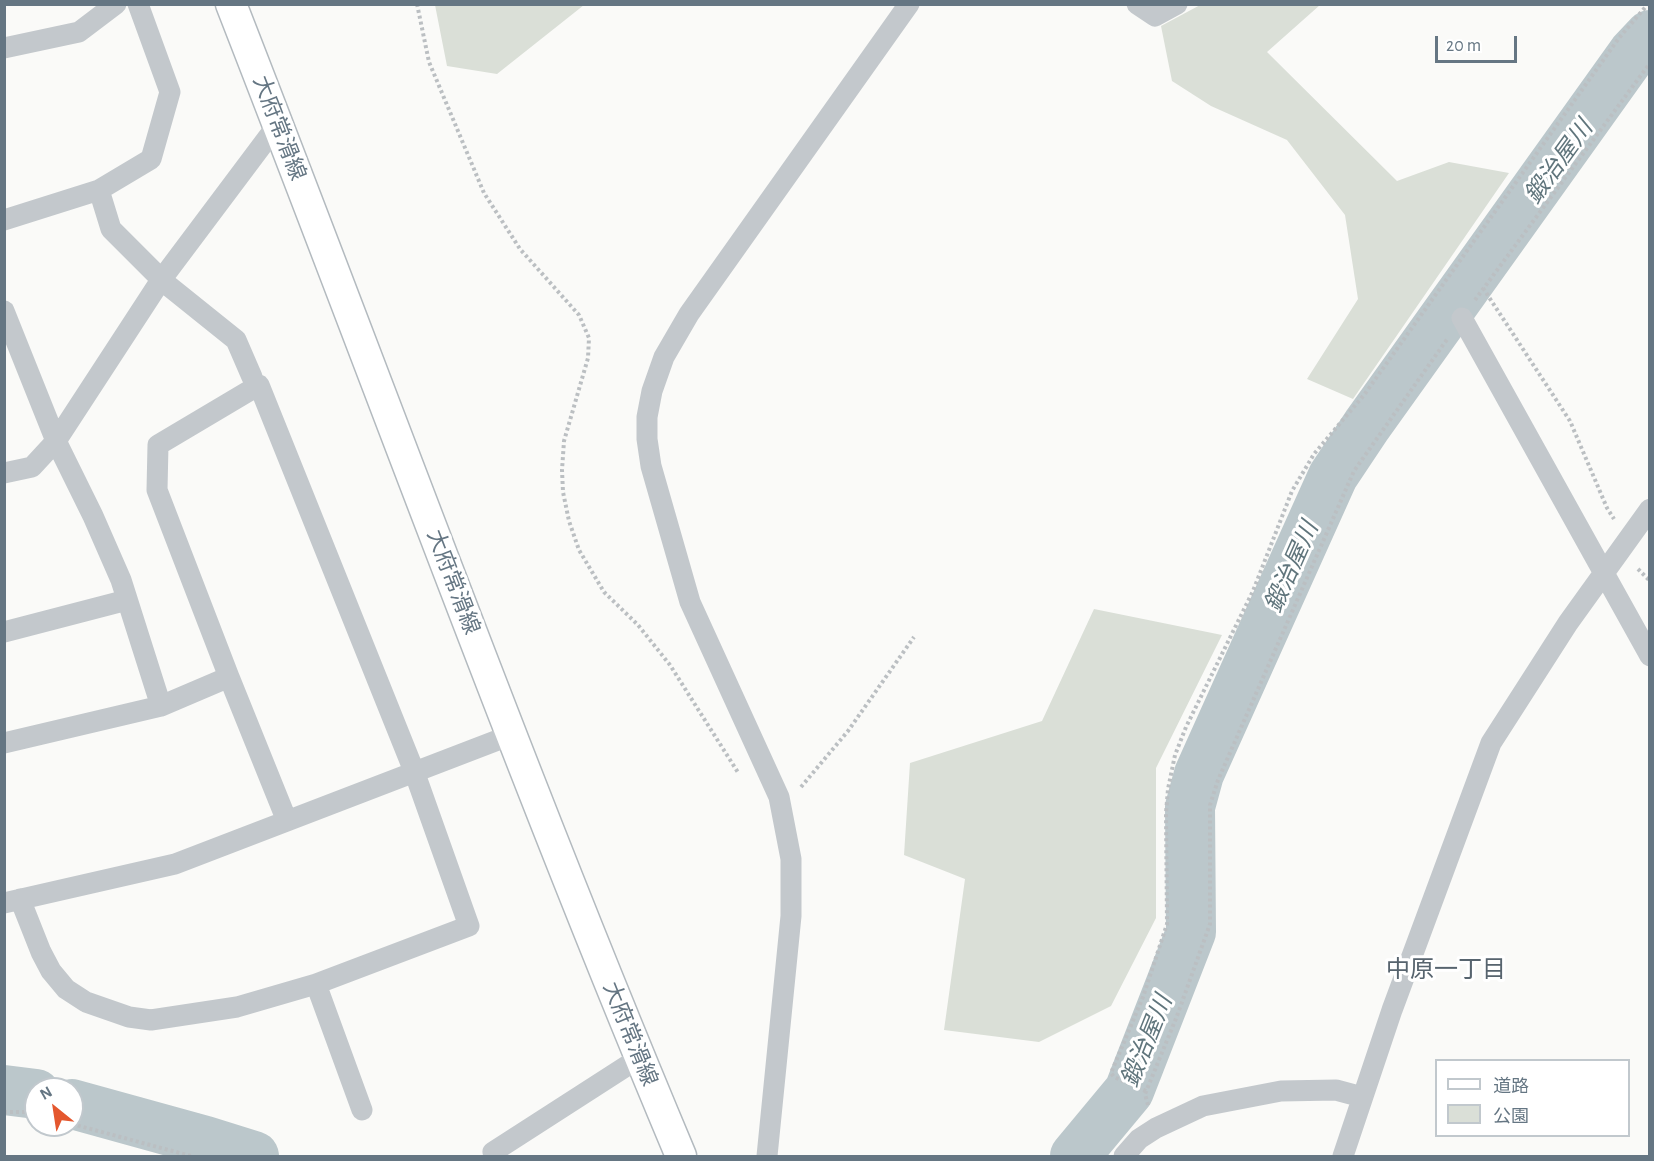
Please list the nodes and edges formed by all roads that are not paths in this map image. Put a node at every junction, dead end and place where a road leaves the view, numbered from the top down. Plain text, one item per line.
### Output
1 (116, 4) edge
2 (138, 4) edge
3 (231, 4) edge
4 (909, 4) edge
5 (1137, 4) edge
6 (1177, 4) edge
7 (4, 48) edge
8 (278, 124) junction
9 (99, 190) junction
10 (4, 220) edge
11 (161, 280) junction
12 (4, 311) edge
13 (1462, 318) road end
14 (252, 377) dead end
15 (56, 441) junction
16 (4, 473) edge
17 (1650, 509) edge
18 (1605, 573) junction
19 (127, 600) junction
20 (4, 632) edge
21 (1650, 656) edge
22 (230, 677) junction
23 (161, 706) junction
24 (511, 735) junction
25 (4, 743) edge
26 (414, 771) junction
27 (287, 821) junction
28 (12, 901) edge
29 (316, 984) junction
30 (639, 1058) junction
31 (1362, 1096) junction
32 (362, 1110) dead end
33 (494, 1156) edge
34 (681, 1156) edge
35 (767, 1156) edge
36 (1124, 1156) edge
37 (1343, 1156) edge

1 - 7 street
2 - 9 street
3 - 8 main road, 大府常滑線
4 - 35 street
5 - 6 street
8 - 11 street
8 - 24 main road, 大府常滑線
9 - 10 street
9 - 11 street
11 - 14 street
11 - 15 street
12 - 15 street
13 - 18 street
15 - 16 street
15 - 19 street
17 - 18 street
18 - 21 street
18 - 31 street
19 - 20 street
19 - 23 street
22 - 23 street
22 - 26 street
22 - 27 street
23 - 25 street
24 - 26 street
24 - 30 main road, 大府常滑線
26 - 27 street
26 - 29 street
27 - 28 street
28 - 29 street
29 - 32 street
30 - 33 street
30 - 34 main road, 大府常滑線
31 - 36 street
31 - 37 street

